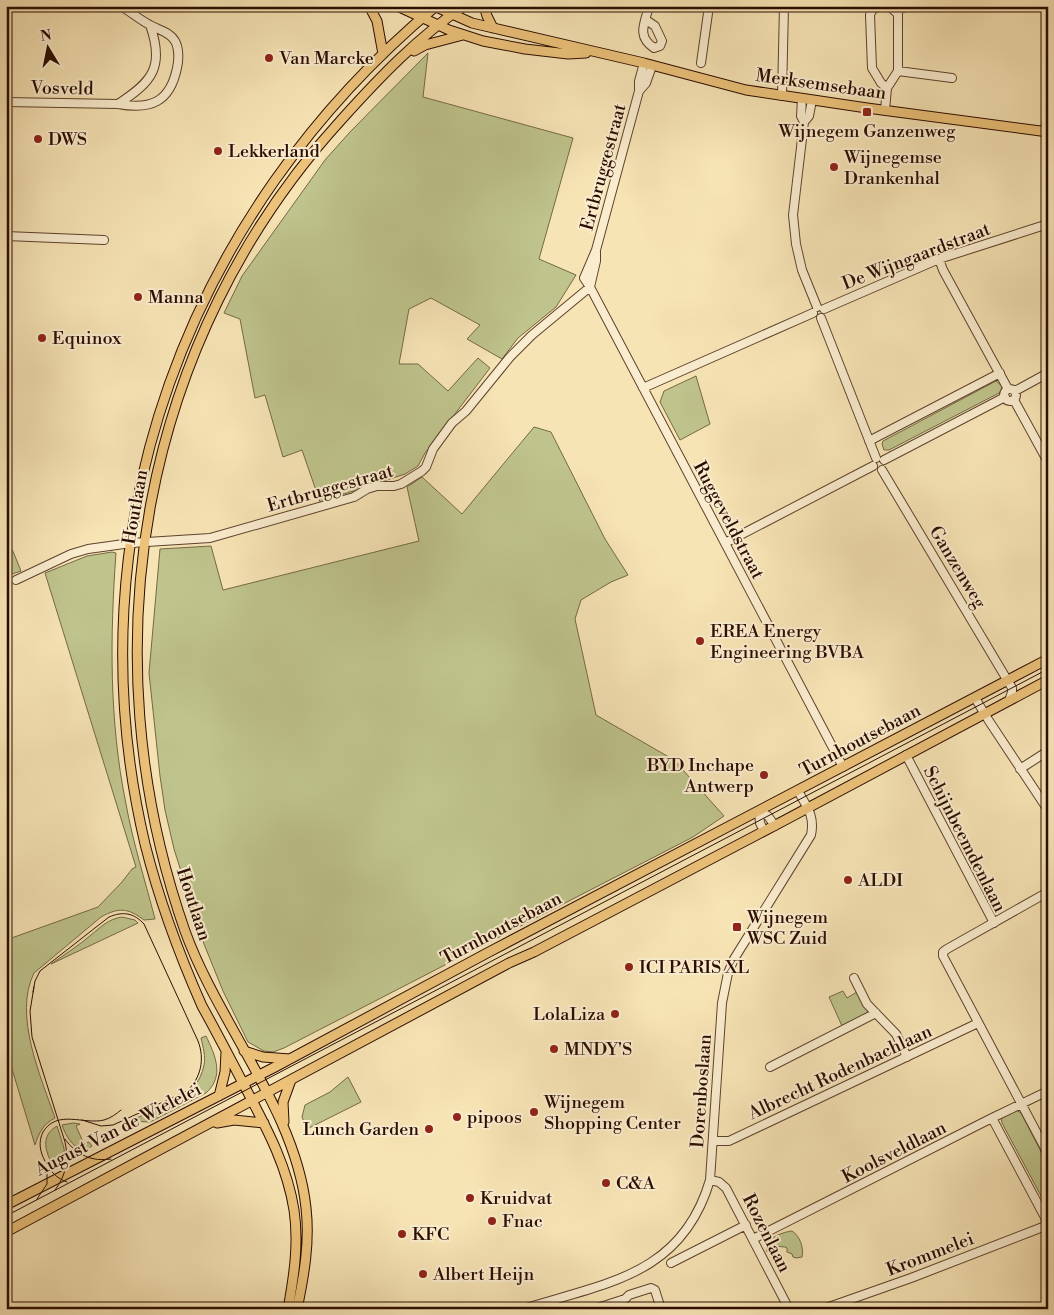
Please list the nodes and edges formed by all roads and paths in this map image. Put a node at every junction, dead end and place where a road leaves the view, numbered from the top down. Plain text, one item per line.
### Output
1 (121, 6) edge
2 (369, 6) edge
3 (397, 6) edge
4 (435, 6) edge
5 (464, 6) edge
6 (484, 6) edge
7 (649, 6) edge
8 (709, 6) edge
9 (784, 6) edge
10 (880, 6) edge
11 (908, 6) edge
12 (892, 9) edge
13 (453, 14) junction
14 (422, 18) junction
15 (646, 20) dead end
16 (150, 25) junction
17 (438, 25) junction
18 (493, 28) junction
19 (463, 35) junction
20 (593, 51) junction
21 (383, 54) junction
22 (402, 57) junction
23 (648, 64) junction
24 (701, 64) dead end
25 (898, 71) junction
26 (952, 78) dead end
27 (887, 88) junction
28 (782, 96) junction
29 (802, 98) junction
30 (812, 100) junction
31 (6, 102) edge
32 (118, 104) junction
33 (885, 110) junction
34 (1048, 119) edge
35 (804, 122) junction
36 (1046, 132) edge
37 (1048, 224) edge
38 (6, 236) edge
39 (104, 240) dead end
40 (939, 259) junction
41 (589, 285) junction
42 (818, 310) junction
43 (1000, 373) junction
44 (1048, 373) edge
45 (643, 388) junction
46 (1011, 394) junction
47 (869, 441) junction
48 (878, 461) junction
49 (1048, 462) edge
50 (144, 542) junction
51 (131, 543) junction
52 (724, 543) junction
53 (16, 580) dead end
54 (1048, 659) edge
55 (1007, 680) junction
56 (1048, 680) edge
57 (976, 698) junction
58 (1009, 701) junction
59 (984, 714) junction
60 (1048, 751) edge
61 (906, 755) junction
62 (843, 767) junction
63 (1020, 769) junction
64 (798, 791) junction
65 (807, 808) junction
66 (1048, 810) edge
67 (759, 811) junction
68 (775, 826) junction
69 (764, 832) junction
70 (1048, 892) edge
71 (994, 923) junction
72 (854, 978) dead end
73 (876, 1013) junction
74 (978, 1023) junction
75 (244, 1051) junction
76 (226, 1052) junction
77 (907, 1057) junction
78 (290, 1059) junction
79 (770, 1067) dead end
80 (258, 1075) junction
81 (292, 1080) junction
82 (243, 1083) junction
83 (1048, 1091) edge
84 (266, 1092) junction
85 (219, 1096) junction
86 (252, 1100) junction
87 (1021, 1103) junction
88 (992, 1118) junction
89 (264, 1122) junction
90 (205, 1127) junction
91 (284, 1130) junction
92 (713, 1142) junction
93 (1048, 1154) edge
94 (710, 1180) junction
95 (6, 1206) edge
96 (1048, 1224) edge
97 (746, 1225) junction
98 (6, 1232) edge
99 (753, 1239) junction
100 (671, 1263) dead end
101 (293, 1308) edge
102 (523, 1309) edge
103 (594, 1309) edge
104 (661, 1309) edge
105 (789, 1309) edge
106 (823, 1309) edge

1 - 16 street, Vosveld
2 - 21 main road
3 - 14 main road, Merksemsebaan
4 - 13 main road, Merksemsebaan
4 - 14 main road, Houtlaan
5 - 13 main road, Houtlaan
6 - 18 main road
7 - 15 street
8 - 24 street
9 - 28 street
10 - 27 street
11 - 12 street
12 - 25 street
13 - 17 main road, Houtlaan
13 - 18 main road, Merksemsebaan
14 - 17 main road, Merksemsebaan
14 - 21 main road, Houtlaan
16 - 32 street, Vosveld
16 - 32 street, Vosveld
17 - 19 main road, Merksemsebaan
17 - 22 main road, Houtlaan
18 - 20 main road, Merksemsebaan
19 - 20 main road, Merksemsebaan
19 - 22 main road
20 - 23 main road, Merksemsebaan
21 - 51 main road, Houtlaan
22 - 50 main road, Houtlaan
23 - 28 main road, Merksemsebaan
23 - 41 street, Ertbruggestraat
25 - 26 street
25 - 27 street
27 - 33 street
28 - 29 main road, Merksemsebaan
29 - 30 main road, Merksemsebaan
29 - 35 street
30 - 33 main road, Merksemsebaan
30 - 35 street
31 - 32 street, Vosveld
33 - 36 main road, Merksemsebaan
34 - 36 street
35 - 42 street
37 - 40 street, De Wijngaardstraat
38 - 39 street
40 - 42 street, De Wijngaardstraat
40 - 43 street
41 - 45 street, Ruggeveldstraat
41 - 50 street, Ertbruggestraat
42 - 45 street, De Wijngaardstraat
42 - 47 street
43 - 46 street
43 - 47 street
44 - 46 street
45 - 52 street, Ruggeveldstraat
46 - 48 street
46 - 49 street
47 - 48 street
48 - 52 street
48 - 55 street, Ganzenweg
50 - 51 street, Ertbruggestraat
50 - 75 main road, Houtlaan
51 - 53 street
51 - 76 main road, Houtlaan
52 - 62 street, Ruggeveldstraat
54 - 55 main road, Turnhoutsebaan
55 - 57 main road, Turnhoutsebaan
55 - 58 street
56 - 58 main road, Turnhoutsebaan
57 - 59 street
57 - 62 main road, Turnhoutsebaan
58 - 59 main road, Turnhoutsebaan
59 - 61 main road, Turnhoutsebaan
59 - 63 street
60 - 63 street
61 - 65 main road, Turnhoutsebaan
61 - 71 street, Schijnbeemdenlaan
62 - 64 main road, Turnhoutsebaan
63 - 66 street
64 - 65 street, Dorenboslaan
64 - 67 main road, Turnhoutsebaan
65 - 68 main road, Turnhoutsebaan
65 - 92 street, Dorenboslaan
67 - 68 street
67 - 69 street
67 - 78 main road, Turnhoutsebaan
68 - 69 main road, Turnhoutsebaan
69 - 81 main road, Turnhoutsebaan
70 - 71 street
71 - 74 street, Schijnbeemdenlaan
72 - 73 street
73 - 77 street
73 - 79 street
74 - 77 street, Albrecht Rodenbachlaan
74 - 87 street, Schijnbeemdenlaan
75 - 78 main road
75 - 80 main road, Houtlaan
76 - 82 main road, Houtlaan
76 - 85 main road
77 - 92 street, Albrecht Rodenbachlaan
78 - 80 main road, Turnhoutsebaan
80 - 82 main road, Turnhoutsebaan
80 - 84 main road, Houtlaan
81 - 84 main road, Turnhoutsebaan
81 - 91 main road
82 - 85 main road, August Van de Wielelei
82 - 86 main road, Houtlaan
83 - 87 street, Koolsveldlaan
84 - 86 main road, Turnhoutsebaan
84 - 91 main road, Houtlaan
85 - 95 main road, August Van de Wielelei
86 - 89 main road, Houtlaan
86 - 90 main road, Turnhoutsebaan
87 - 88 street, Koolsveldlaan
87 - 93 street, Schijnbeemdenlaan
88 - 96 street
88 - 99 street, Koolsveldlaan
89 - 90 main road
89 - 101 main road, Houtlaan
90 - 98 main road
91 - 101 main road
92 - 94 street, Dorenboslaan
94 - 97 street, Rozenlaan
94 - 102 street, Dorenboslaan
96 - 106 street, Krommelei
97 - 99 street, Rozenlaan
97 - 100 street
99 - 105 street, Rozenlaan
103 - 104 street

